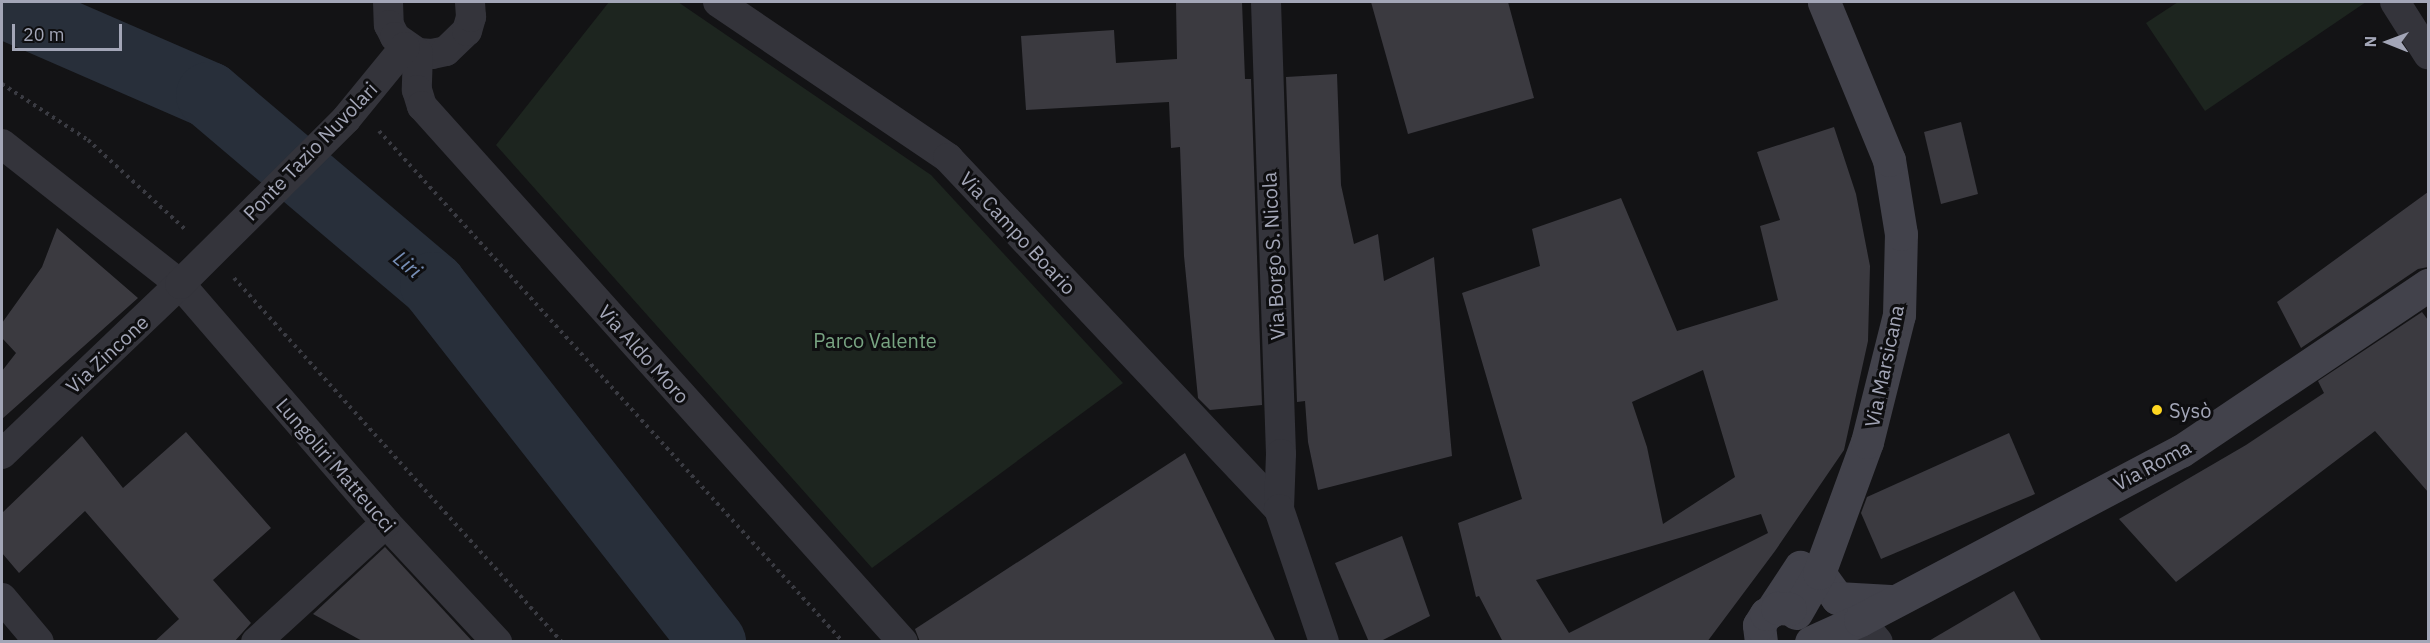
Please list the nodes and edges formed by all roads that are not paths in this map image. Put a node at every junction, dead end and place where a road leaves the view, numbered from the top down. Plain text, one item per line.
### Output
1 (388, 2) edge
2 (470, 2) edge
3 (718, 2) edge
4 (1266, 2) edge
5 (1824, 2) edge
6 (2395, 2) edge
7 (412, 50) junction
8 (2428, 54) edge
9 (2, 144) edge
10 (212, 253) joint
11 (180, 285) junction
12 (2428, 287) edge
13 (2, 454) edge
14 (1847, 488) junction
15 (1279, 509) junction
16 (386, 523) junction
17 (1819, 573) junction
18 (2, 598) edge
19 (1890, 601) junction
20 (1772, 629) edge
21 (1869, 631) edge
22 (39, 642) edge
23 (256, 642) edge
24 (497, 642) edge
25 (903, 642) edge
26 (1324, 642) edge
27 (1812, 642) edge

1 - 7 street
2 - 7 street
3 - 15 street, Via Campo Boario
4 - 15 street, Via Borgo S. Nicola
5 - 14 main road, Via Marsicana
6 - 8 street
7 - 10 street, Ponte Tazio Nuvolari
7 - 25 street, Via Aldo Moro
9 - 11 street, Lungoliri Matteucci
10 - 11 street, Via Zincone
11 - 13 street, Via Zincone
11 - 16 street, Lungoliri Matteucci
12 - 19 main road, Via Roma
14 - 17 main road, Via Marsicana
14 - 20 main road, Via Marsicana
15 - 26 street
16 - 23 street
16 - 24 street, Lungoliri Matteucci
17 - 19 main road
17 - 20 main road, Via Marsicana
18 - 22 street
19 - 20 main road
19 - 21 main road
21 - 27 main road

